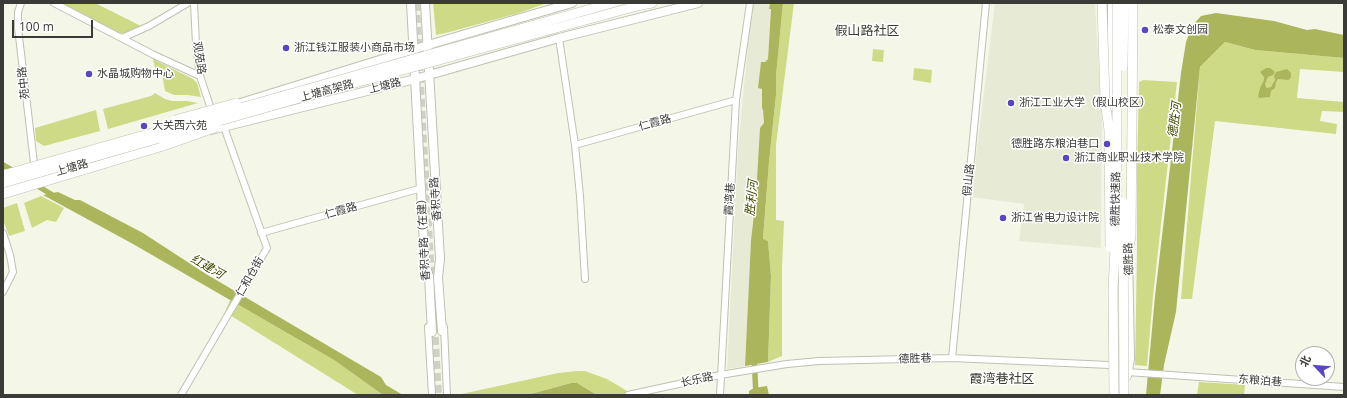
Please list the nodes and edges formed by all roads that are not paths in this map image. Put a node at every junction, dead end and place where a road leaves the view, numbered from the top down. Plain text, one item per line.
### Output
1 (21, 3) edge
2 (54, 3) edge
3 (188, 3) edge
4 (194, 3) edge
5 (411, 3) edge
6 (425, 3) edge
7 (572, 3) edge
8 (612, 3) edge
9 (652, 3) edge
10 (698, 3) edge
11 (750, 3) edge
12 (986, 3) edge
13 (1102, 3) edge
14 (1106, 3) edge
15 (1112, 3) edge
16 (1117, 3) edge
17 (1124, 3) edge
18 (1128, 3) edge
19 (1133, 3) edge
20 (1138, 3) edge
21 (122, 38) junction
22 (559, 38) junction
23 (428, 45) junction
24 (413, 50) junction
25 (429, 75) junction
26 (200, 76) junction
27 (415, 79) junction
28 (736, 100) junction
29 (289, 101) junction
30 (212, 112) junction
31 (224, 127) junction
32 (1109, 130) junction
33 (1132, 141) junction
34 (574, 145) junction
35 (34, 163) junction
36 (4, 172) edge
37 (3, 183) edge
38 (422, 188) junction
39 (3, 189) edge
40 (3, 194) edge
41 (3, 233) edge
42 (261, 233) junction
43 (440, 259) junction
44 (425, 265) junction
45 (1123, 265) junction
46 (585, 279) dead end
47 (1113, 290) junction
48 (3, 292) edge
49 (442, 331) tunnel mouth
50 (432, 332) tunnel mouth
51 (1113, 355) junction
52 (952, 358) junction
53 (1110, 364) junction
54 (720, 375) junction
55 (1126, 375) junction
56 (1344, 387) edge
57 (181, 395) edge
58 (432, 395) edge
59 (448, 395) edge
60 (628, 395) edge
61 (720, 395) edge
62 (1109, 395) edge
63 (1114, 395) edge
64 (1126, 395) edge
65 (1343, 395) edge

1 - 35 street, 苑中路
2 - 21 street
3 - 21 street
4 - 26 street, 观苑路
5 - 24 main road
6 - 23 main road, 香积寺路
7 - 23 main road, 上塘路
8 - 36 highway, 上塘高架路, bridge
9 - 29 highway, 上塘高架路, bridge
10 - 22 main road, 上塘路
11 - 28 street, 霞湾巷
12 - 52 street, 假山路
13 - 32 highway, bridge
14 - 32 highway, bridge
15 - 53 main road, 德胜路
16 - 47 highway, 德胜快速路, bridge
17 - 45 highway, 德胜快速路, bridge
18 - 55 main road, 德胜路
19 - 33 highway, bridge
20 - 33 highway, bridge
21 - 26 street
22 - 25 main road, 上塘路
22 - 34 street
23 - 24 main road, 上塘路
23 - 25 main road, 香积寺路
24 - 27 main road
24 - 30 main road, 上塘路
25 - 27 main road, 上塘路
25 - 43 main road, 香积寺路
26 - 30 street, 观苑路
27 - 31 main road, 上塘路
27 - 38 main road, 香积寺路（在建）
28 - 34 street, 仁霞路
28 - 54 street, 霞湾巷
29 - 37 highway, 上塘高架路, bridge
29 - 40 highway, bridge
30 - 35 main road, 上塘路
31 - 39 main road, 上塘路
31 - 42 street, 仁和仓街
32 - 47 highway, bridge
33 - 45 highway, bridge
34 - 46 street
35 - 36 main road, 上塘路, bridge
38 - 42 street, 仁霞路
38 - 44 main road, 香积寺路（在建）
41 - 48 street
42 - 57 street, 仁和仓街
43 - 49 main road
43 - 59 street, 香积寺路
44 - 50 main road
44 - 58 street, 香积寺路（在建）
45 - 55 highway, 德胜快速路, bridge
47 - 51 highway, 德胜快速路, bridge
51 - 62 highway, bridge
51 - 63 highway, 德胜快速路, bridge
52 - 53 street, 德胜巷
52 - 54 street, 德胜巷
53 - 55 street
53 - 62 main road, 德胜路
54 - 60 street, 长乐路
54 - 61 street, 霞湾巷
55 - 56 street, 东粮泊巷
55 - 64 highway, 德胜快速路, bridge
56 - 65 street

